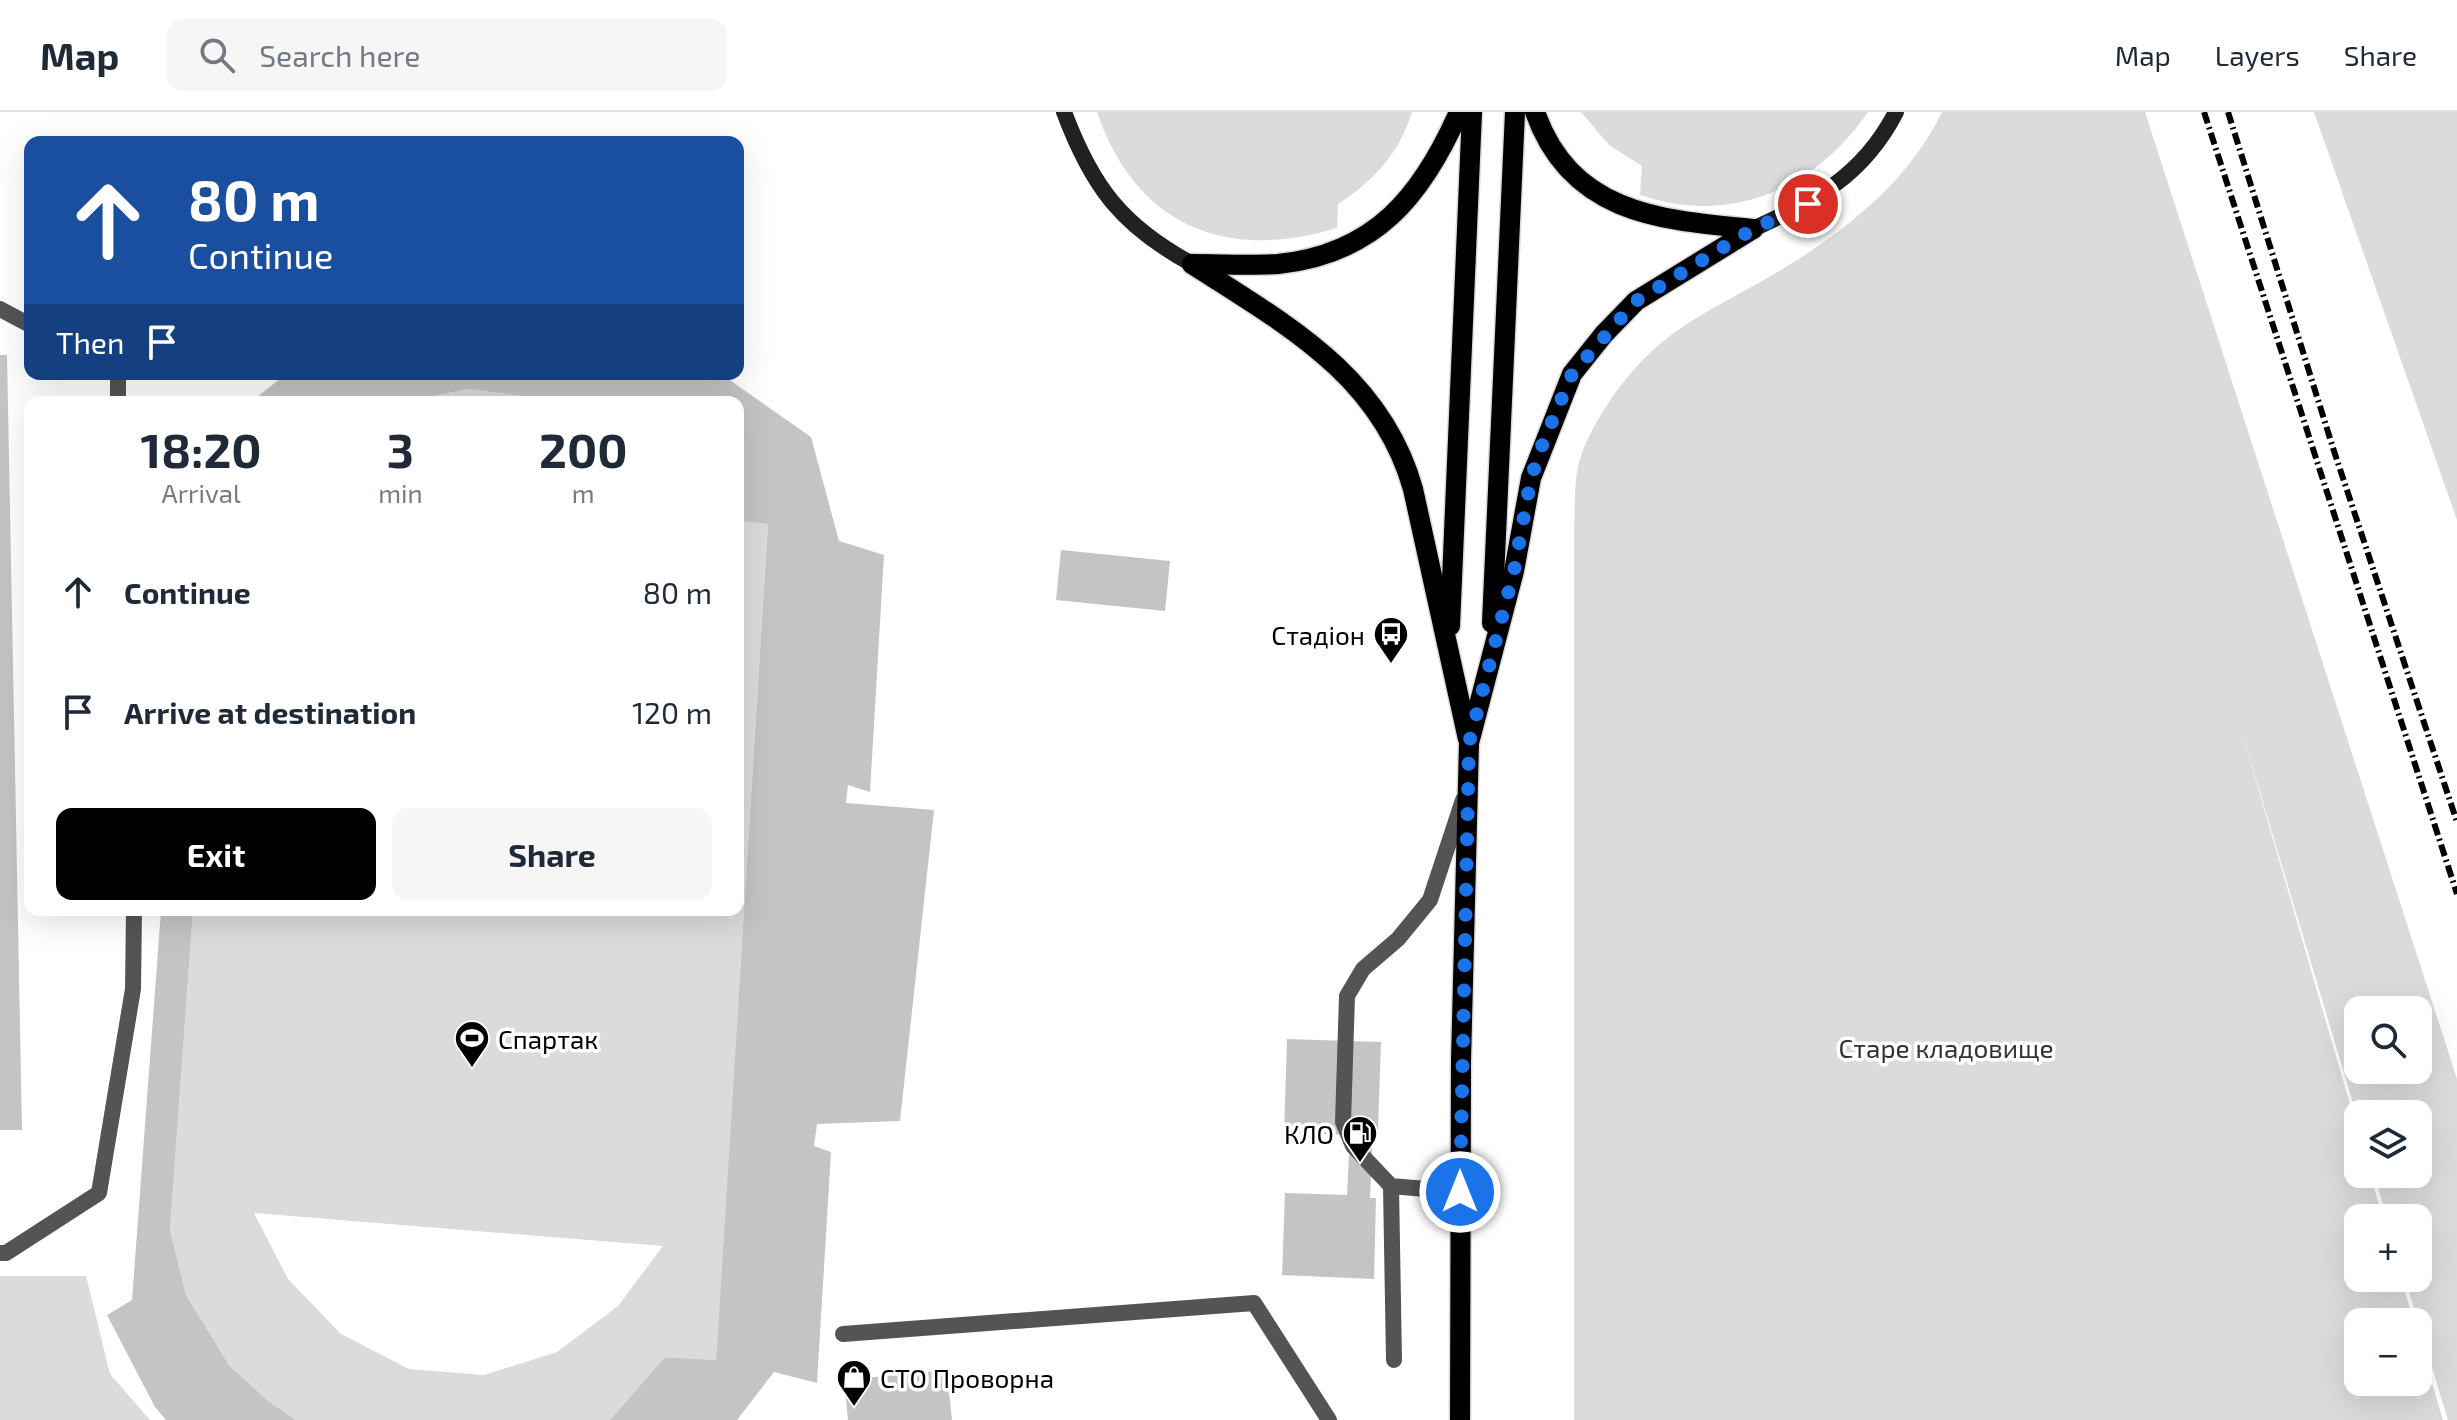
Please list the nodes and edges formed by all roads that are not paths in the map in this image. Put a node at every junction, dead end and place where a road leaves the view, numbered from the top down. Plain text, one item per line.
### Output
1 (1459, 112) edge
2 (1472, 112) edge
3 (1515, 112) edge
4 (1535, 112) edge
5 (1896, 112) edge
6 (1065, 113) edge
7 (1753, 229) junction
8 (1192, 264) junction
9 (0, 309) edge
10 (24, 322) edge
11 (1449, 658) junction
12 (1490, 659) junction
13 (1469, 743) junction
14 (1468, 787) junction
15 (134, 916) edge
16 (1391, 1186) junction
17 (1460, 1192) junction
18 (0, 1253) edge
19 (843, 1334) dead end
20 (1394, 1360) dead end
21 (1329, 1420) edge
22 (1460, 1420) edge

1 - 8 main road
2 - 11 main road
3 - 12 main road
4 - 7 main road
5 - 7 main road
6 - 8 main road
7 - 12 main road
8 - 11 main road
9 - 10 lane
11 - 13 main road
12 - 13 main road
13 - 14 main road
14 - 16 lane
14 - 17 main road
15 - 18 lane
16 - 17 lane
16 - 20 lane
17 - 22 main road
19 - 21 lane

